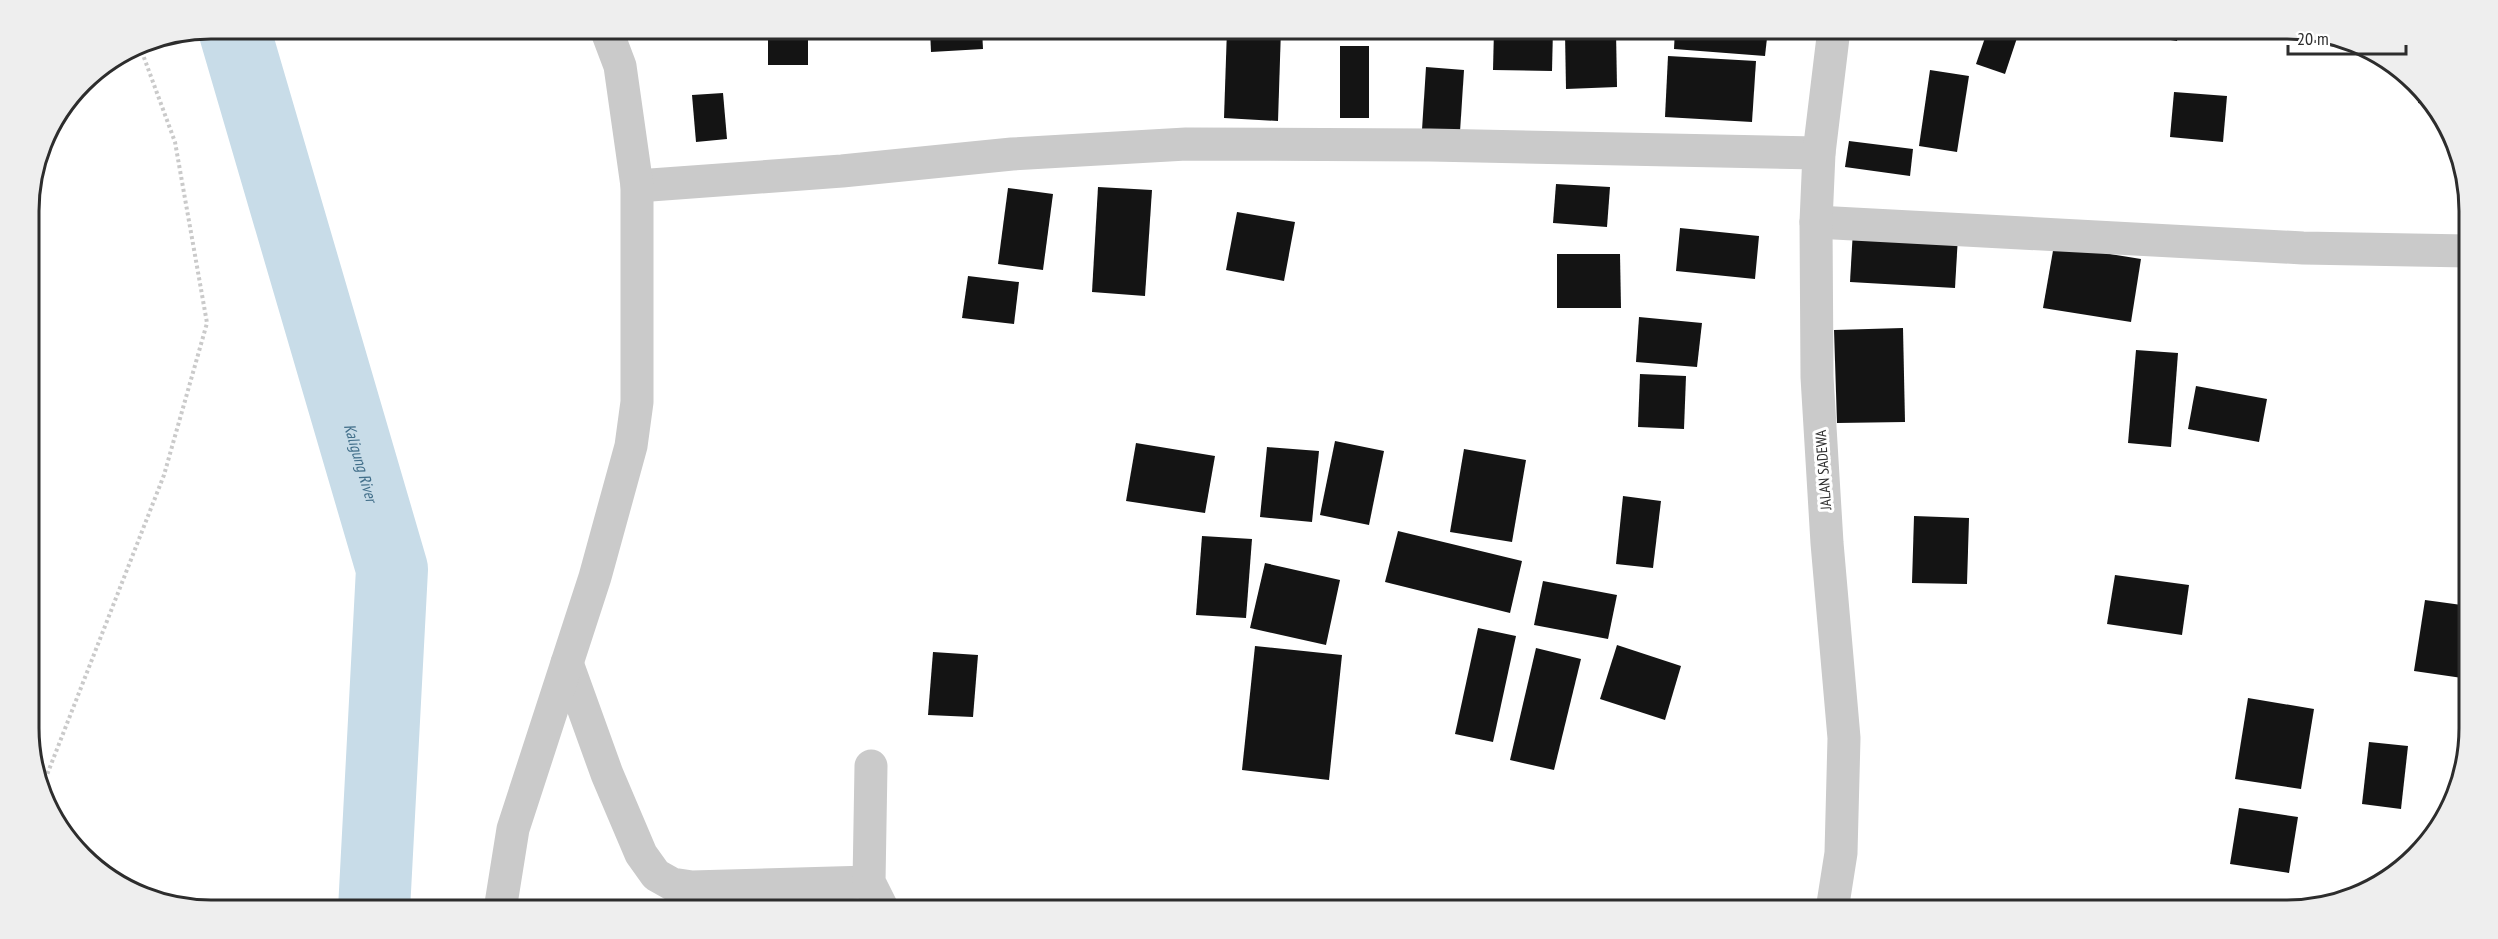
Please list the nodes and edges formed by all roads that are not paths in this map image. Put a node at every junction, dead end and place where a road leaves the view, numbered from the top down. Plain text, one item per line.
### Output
1 (610, 39) edge
2 (1830, 39) edge
3 (1790, 153) junction
4 (637, 186) junction
5 (1816, 222) junction
6 (2459, 251) edge
7 (567, 663) junction
8 (871, 766) dead end
9 (876, 896) edge
10 (502, 900) edge
11 (1834, 900) edge

1 - 4 street
2 - 3 street, JALAN SADEWA
3 - 4 street
3 - 5 street, JALAN SADEWA
4 - 7 street
5 - 6 street
5 - 11 street, JALAN SADEWA
7 - 9 street
7 - 10 street
8 - 9 street

